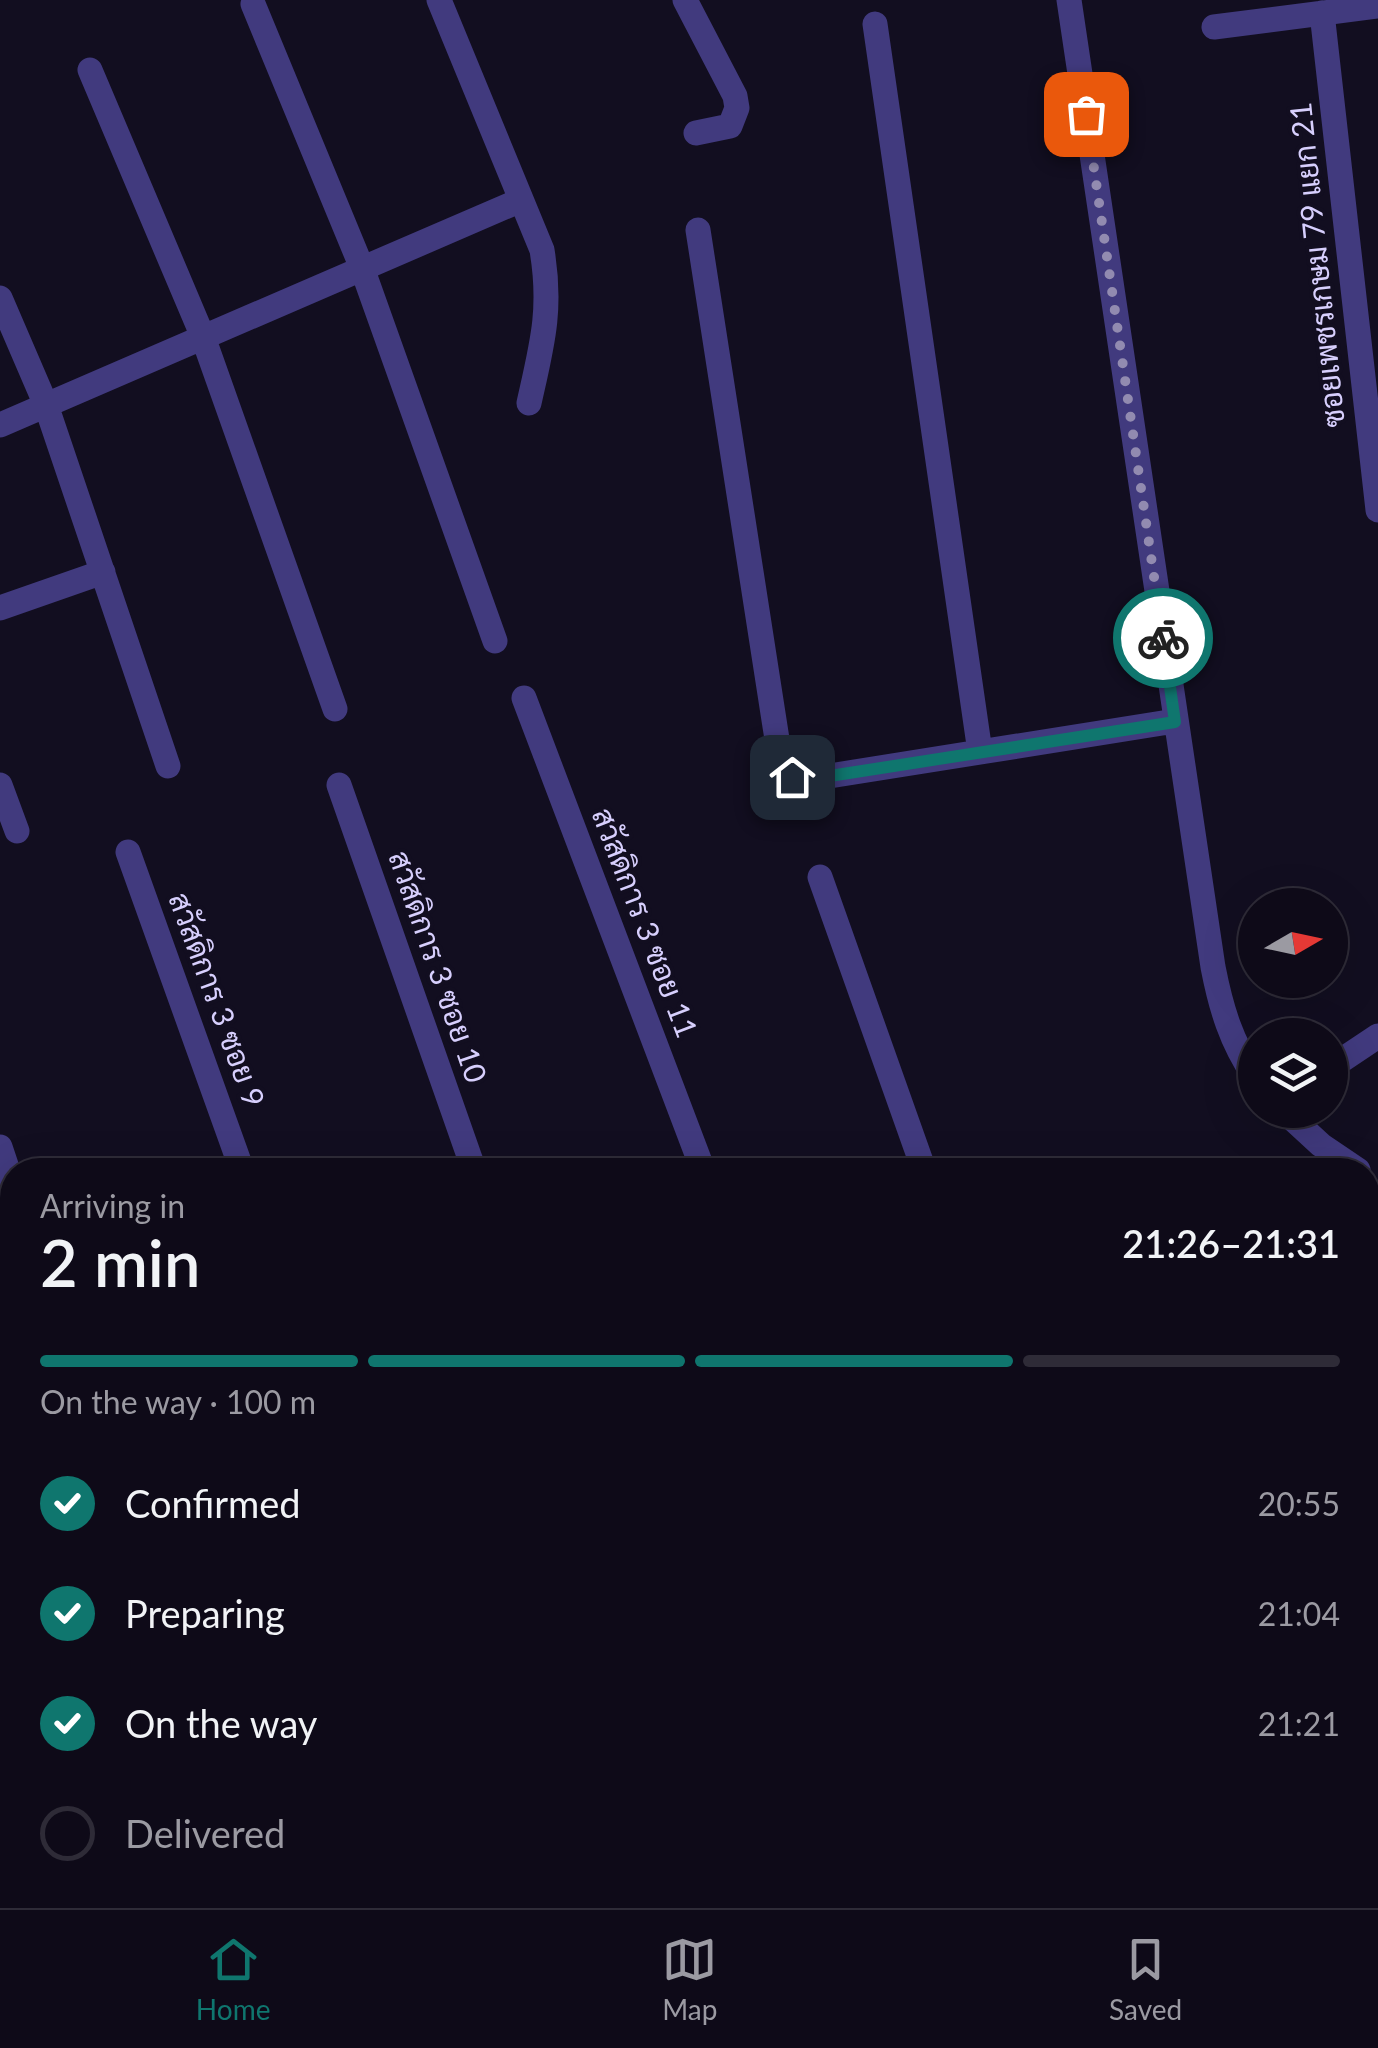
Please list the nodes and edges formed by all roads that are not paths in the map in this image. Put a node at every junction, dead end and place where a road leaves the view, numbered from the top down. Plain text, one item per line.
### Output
1 (440, 0) edge
2 (685, 0) edge
3 (1069, 0) edge
4 (253, 4) dead end
5 (1378, 6) edge
6 (1316, 9) edge
7 (875, 24) dead end
8 (1214, 26) dead end
9 (90, 70) dead end
10 (696, 133) dead end
11 (521, 200) junction
12 (698, 230) dead end
13 (362, 268) junction
14 (0, 298) edge
15 (203, 337) junction
16 (529, 403) dead end
17 (46, 405) junction
18 (0, 425) edge
19 (1378, 510) edge
20 (103, 572) junction
21 (0, 608) edge
22 (496, 641) dead end
23 (524, 698) dead end
24 (335, 709) dead end
25 (1175, 722) junction
26 (980, 752) junction
27 (168, 766) dead end
28 (339, 785) dead end
29 (0, 786) edge
30 (16, 831) dead end
31 (128, 852) dead end
32 (820, 876) dead end
33 (1378, 1036) edge
34 (1238, 1050) edge
35 (1348, 1056) edge
36 (1303, 1128) edge
37 (238, 1158) edge
38 (470, 1158) edge
39 (698, 1158) edge
40 (920, 1158) edge
41 (1341, 1158) edge

1 - 11 street
2 - 10 street
3 - 25 street
4 - 13 street
5 - 6 street
6 - 8 street
6 - 19 street, ซอยเพชรเกษม 79 แยก 21
7 - 26 street
9 - 15 street
11 - 13 street
11 - 16 street
12 - 26 street
13 - 15 street
13 - 22 street
14 - 17 street
15 - 17 street
15 - 24 street
17 - 18 street
17 - 20 street
20 - 21 street
20 - 27 street
23 - 39 street, สวัสดิการ 3 ซอย 11
25 - 26 street
25 - 34 street
28 - 38 street, สวัสดิการ 3 ซอย 10
29 - 30 street
31 - 37 street, สวัสดิการ 3 ซอย 9
32 - 40 street
33 - 35 street
36 - 41 street

